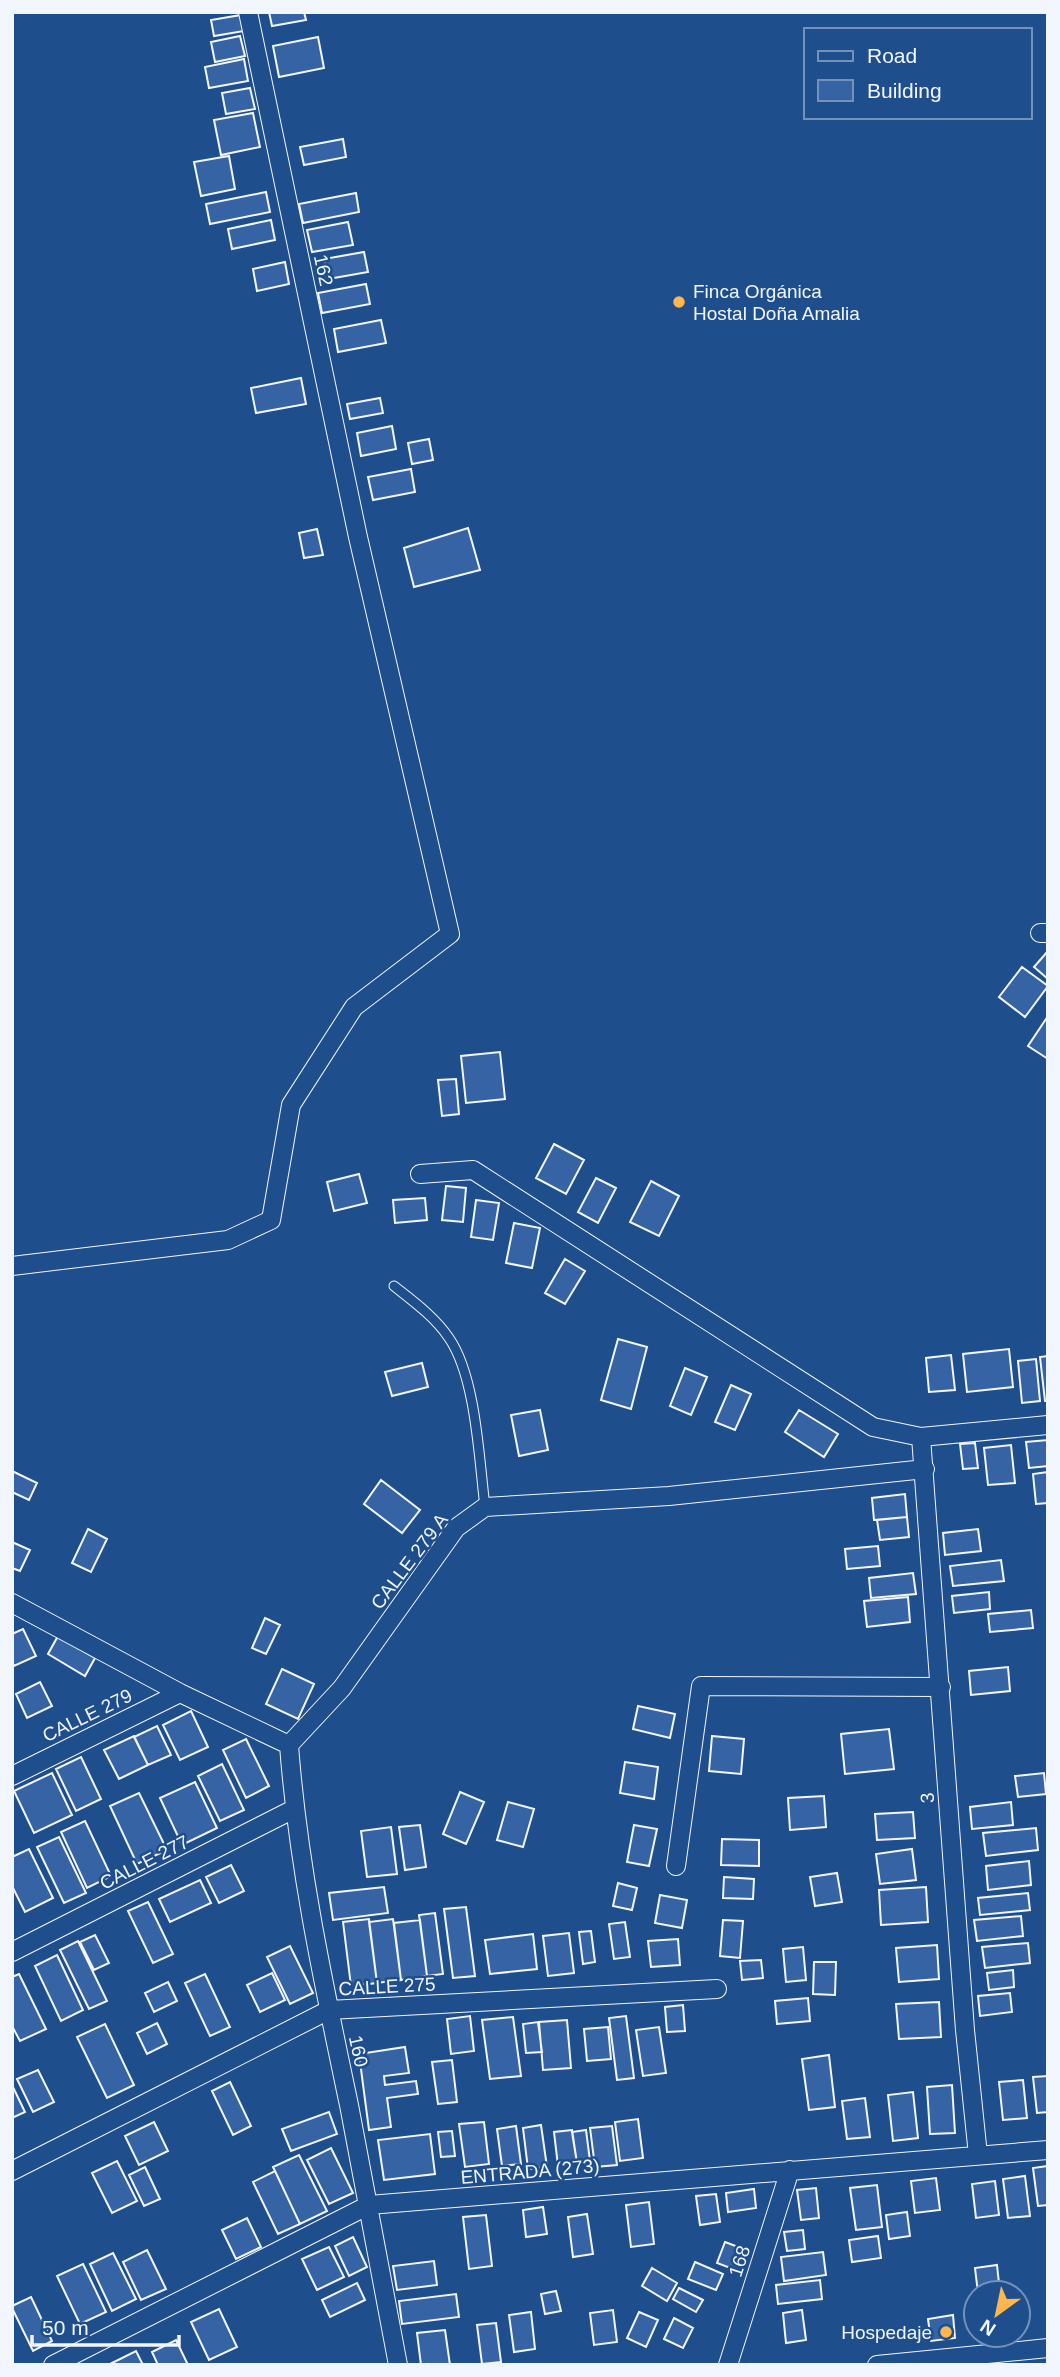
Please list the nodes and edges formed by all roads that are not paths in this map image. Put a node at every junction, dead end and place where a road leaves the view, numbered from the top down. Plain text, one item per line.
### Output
1 (248, 12) edge
2 (420, 1174) dead end
3 (12, 1266) edge
4 (394, 1286) dead end
5 (1048, 1425) edge
6 (921, 1437) junction
7 (925, 1469) junction
8 (485, 1507) junction
9 (15, 1607) edge
10 (940, 1687) junction
11 (180, 1693) junction
12 (289, 1745) junction
13 (12, 1776) edge
14 (294, 1809) junction
15 (676, 1866) dead end
16 (12, 1952) edge
17 (718, 1989) dead end
18 (329, 2010) junction
19 (1048, 2150) edge
20 (978, 2155) junction
21 (790, 2170) junction
22 (12, 2171) edge
23 (369, 2205) junction
24 (1048, 2348) edge
25 (52, 2365) edge
26 (398, 2365) edge
27 (728, 2365) edge
28 (877, 2365) edge

1 - 3 street, 162
2 - 6 street
4 - 8 lane
5 - 6 street
6 - 7 street, 3
7 - 8 street
7 - 10 street, 3
8 - 12 street, CALLE 279 A
9 - 11 street
10 - 15 street
10 - 20 street, 3
11 - 12 street
11 - 13 street, CALLE 279
12 - 14 street, 160
14 - 16 street, CALLE 277
14 - 18 street, 160
17 - 18 street, CALLE 275
18 - 22 street, CALLE 275
18 - 23 street, 160
19 - 20 street, ENTRADA (273)
20 - 21 street, ENTRADA (273)
21 - 23 street, ENTRADA (273)
21 - 27 street, 168
23 - 25 street, ENTRADA (273)
23 - 26 street, 160
24 - 28 street

